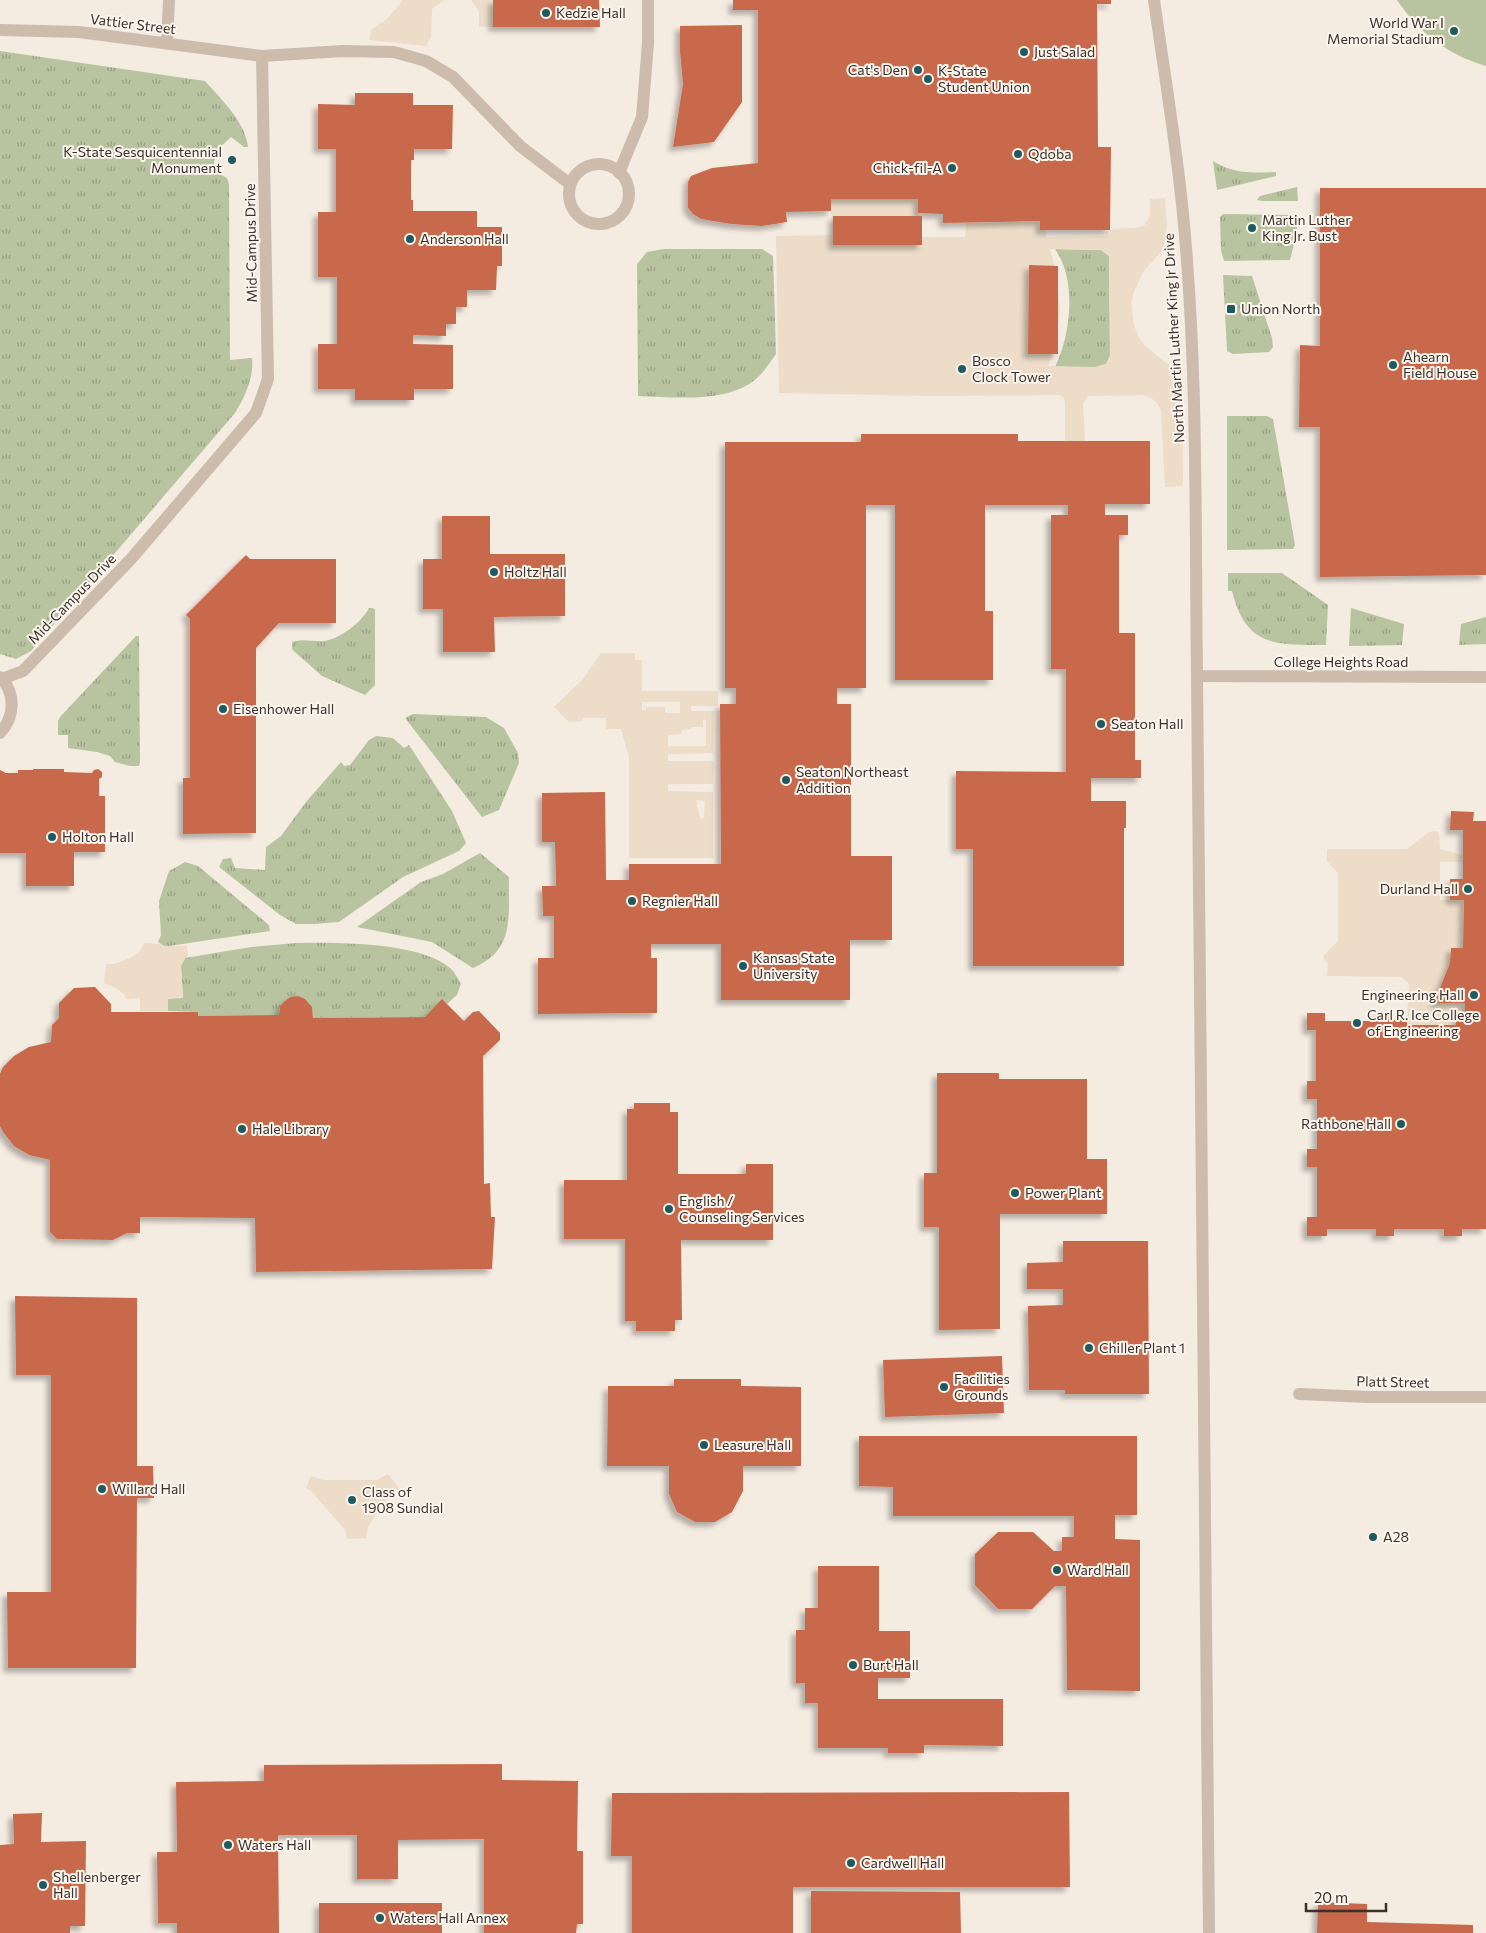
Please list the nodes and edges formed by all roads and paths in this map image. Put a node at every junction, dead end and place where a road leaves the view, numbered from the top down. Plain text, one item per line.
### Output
1 (169, 0) edge
2 (648, 0) edge
3 (1154, 0) edge
4 (0, 30) edge
5 (167, 44) junction
6 (262, 56) junction
7 (620, 173) junction
8 (570, 184) junction
9 (1197, 676) junction
10 (1486, 677) edge
11 (1, 678) edge
12 (0, 733) edge
13 (1299, 1394) dead end
14 (1486, 1397) edge
15 (1209, 1933) edge

1 - 5 street
2 - 7 street
3 - 9 street, North Martin Luther King Jr Drive
4 - 5 street, Vattier Street
5 - 6 street, Vattier Street
6 - 8 street
6 - 11 street, Mid-Campus Drive
7 - 8 street
7 - 8 street
9 - 10 street, College Heights Road
9 - 15 street, North Martin Luther King Jr Drive
11 - 12 street
13 - 14 street, Platt Street

